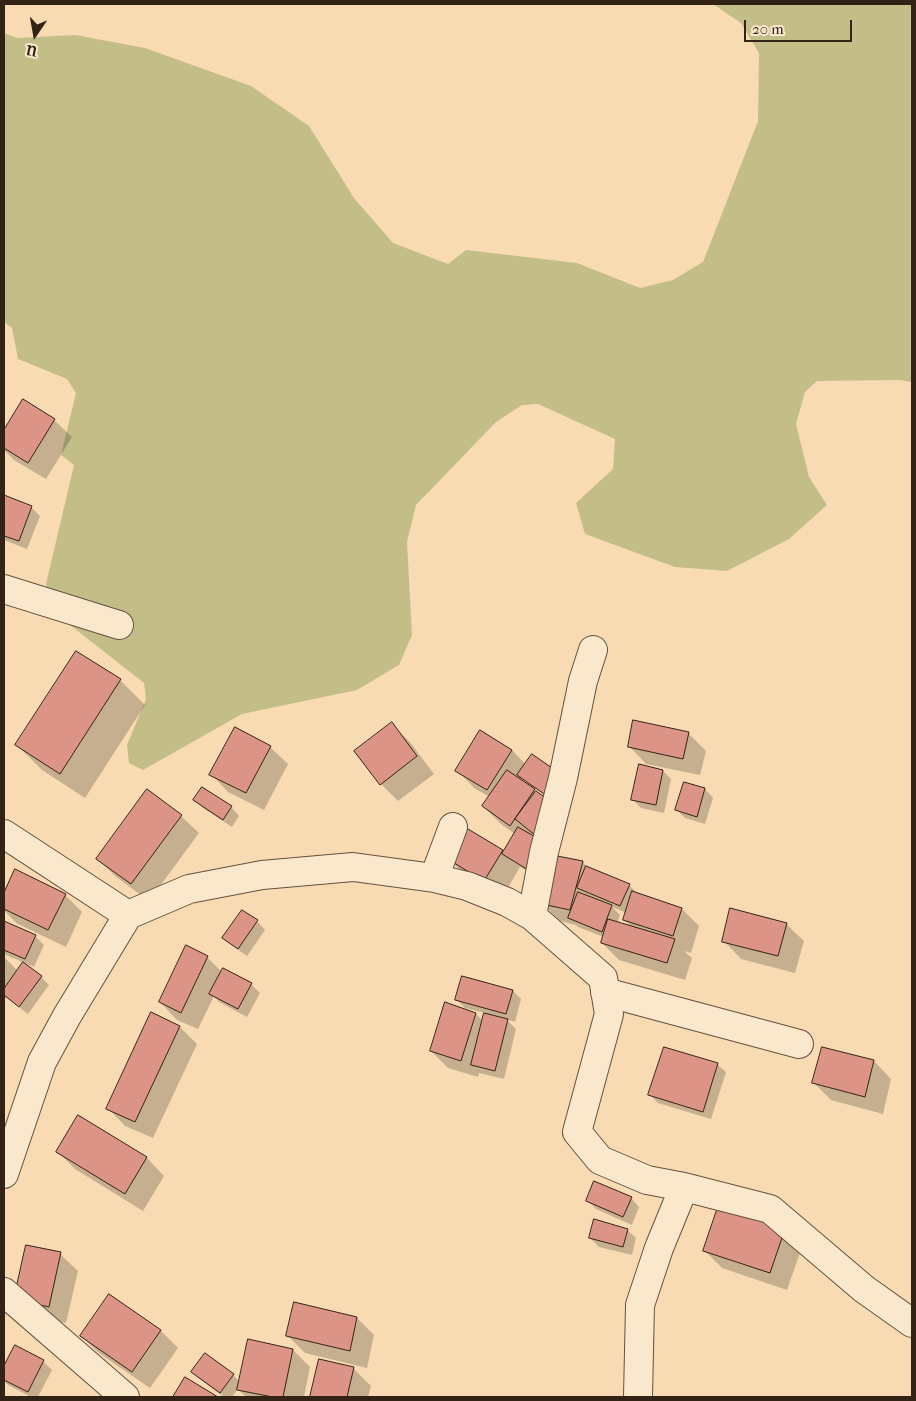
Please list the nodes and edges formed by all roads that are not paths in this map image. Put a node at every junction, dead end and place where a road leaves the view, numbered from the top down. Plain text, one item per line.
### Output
1 (4, 588) edge
2 (119, 626) dead end
3 (594, 650) dead end
4 (452, 827) dead end
5 (4, 834) edge
6 (434, 878) junction
7 (128, 915) junction
8 (532, 916) junction
9 (605, 992) junction
10 (799, 1044) dead end
11 (4, 1174) edge
12 (684, 1187) junction
13 (4, 1292) edge
14 (912, 1323) edge
15 (125, 1397) edge
16 (638, 1397) edge

1 - 2 street
3 - 8 street
4 - 6 street
5 - 7 street
6 - 7 street
6 - 8 street
7 - 11 street
8 - 9 street
9 - 10 street
9 - 12 street
12 - 14 street
12 - 16 street
13 - 15 street

